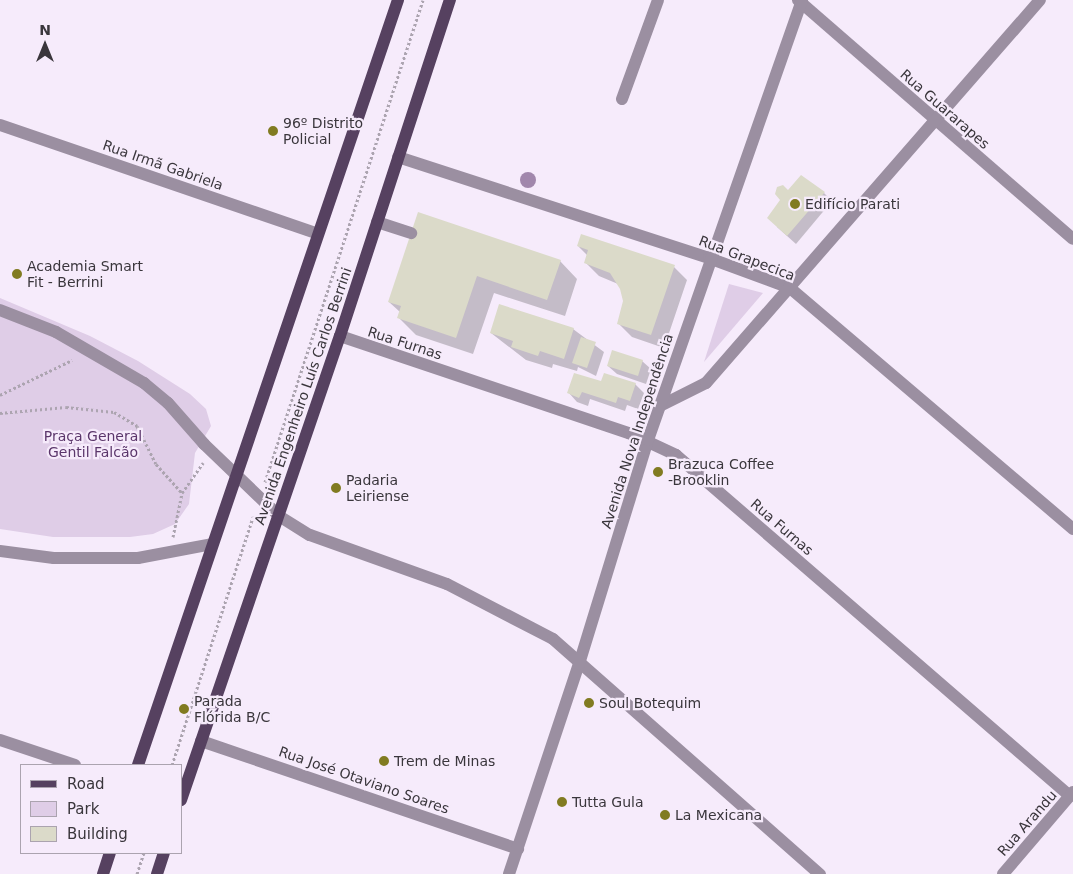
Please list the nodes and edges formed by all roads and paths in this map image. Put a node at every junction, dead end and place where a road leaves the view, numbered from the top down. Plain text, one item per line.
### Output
1 (398, 0) edge
2 (423, 0) edge
3 (450, 0) edge
4 (658, 0) edge
5 (1040, 0) edge
6 (800, 1) edge
7 (622, 99) dead end
8 (936, 121) junction
9 (0, 125) edge
10 (398, 157) junction
11 (377, 222) junction
12 (316, 232) junction
13 (411, 233) dead end
14 (1073, 239) edge
15 (709, 258) junction
16 (790, 288) junction
17 (0, 310) edge
18 (340, 336) junction
19 (72, 360) dead end
20 (0, 396) edge
21 (660, 406) junction
22 (0, 413) edge
23 (648, 440) junction
24 (213, 451) junction
25 (236, 473) junction
26 (182, 494) junction
27 (260, 497) junction
28 (279, 516) junction
29 (1073, 529) edge
30 (212, 544) junction
31 (0, 551) edge
32 (170, 554) junction
33 (580, 664) junction
34 (0, 740) edge
35 (201, 740) junction
36 (72, 764) edge
37 (138, 764) edge
38 (172, 764) edge
39 (1071, 794) edge
40 (182, 797) edge
41 (518, 849) junction
42 (110, 854) edge
43 (144, 854) edge
44 (164, 854) edge
45 (103, 874) edge
46 (137, 874) edge
47 (157, 874) edge
48 (510, 874) edge
49 (820, 874) edge
50 (1003, 874) edge

1 - 12 main road
2 - 27 path
3 - 10 main road, Avenida Engenheiro Luís Carlos Berrini
4 - 7 street
5 - 8 street
6 - 8 street, Rua Guararapes
6 - 15 street, Avenida Nova Independência
8 - 14 street, Rua Guararapes
8 - 16 street
9 - 12 street, Rua Irmã Gabriela
10 - 11 main road, Avenida Engenheiro Luís Carlos Berrini
10 - 15 street, Rua Grapecica
11 - 13 street
11 - 18 main road, Avenida Engenheiro Luís Carlos Berrini
12 - 25 main road
15 - 16 street, Rua Grapecica
15 - 21 street, Avenida Nova Independência
16 - 21 street
16 - 29 street, Rua Grapecica
17 - 24 street
18 - 23 street, Rua Furnas
18 - 28 main road, Avenida Engenheiro Luís Carlos Berrini
19 - 20 path
21 - 23 street, Avenida Nova Independência
22 - 26 path
23 - 33 street, Avenida Nova Independência
23 - 39 street, Rua Furnas
24 - 25 street
24 - 26 path
25 - 27 street
25 - 30 main road
26 - 32 path
27 - 28 street
27 - 38 path
28 - 33 street
28 - 35 main road, Avenida Engenheiro Luís Carlos Berrini
30 - 32 street
30 - 37 main road
31 - 32 street
33 - 41 street, Avenida Nova Independência
33 - 49 street
34 - 36 street
35 - 40 main road, Avenida Engenheiro Luís Carlos Berrini
35 - 41 street, Rua José Otaviano Soares
39 - 50 street, Rua Arandu
41 - 48 street, Avenida Nova Independência
42 - 45 main road
43 - 46 path
44 - 47 main road

